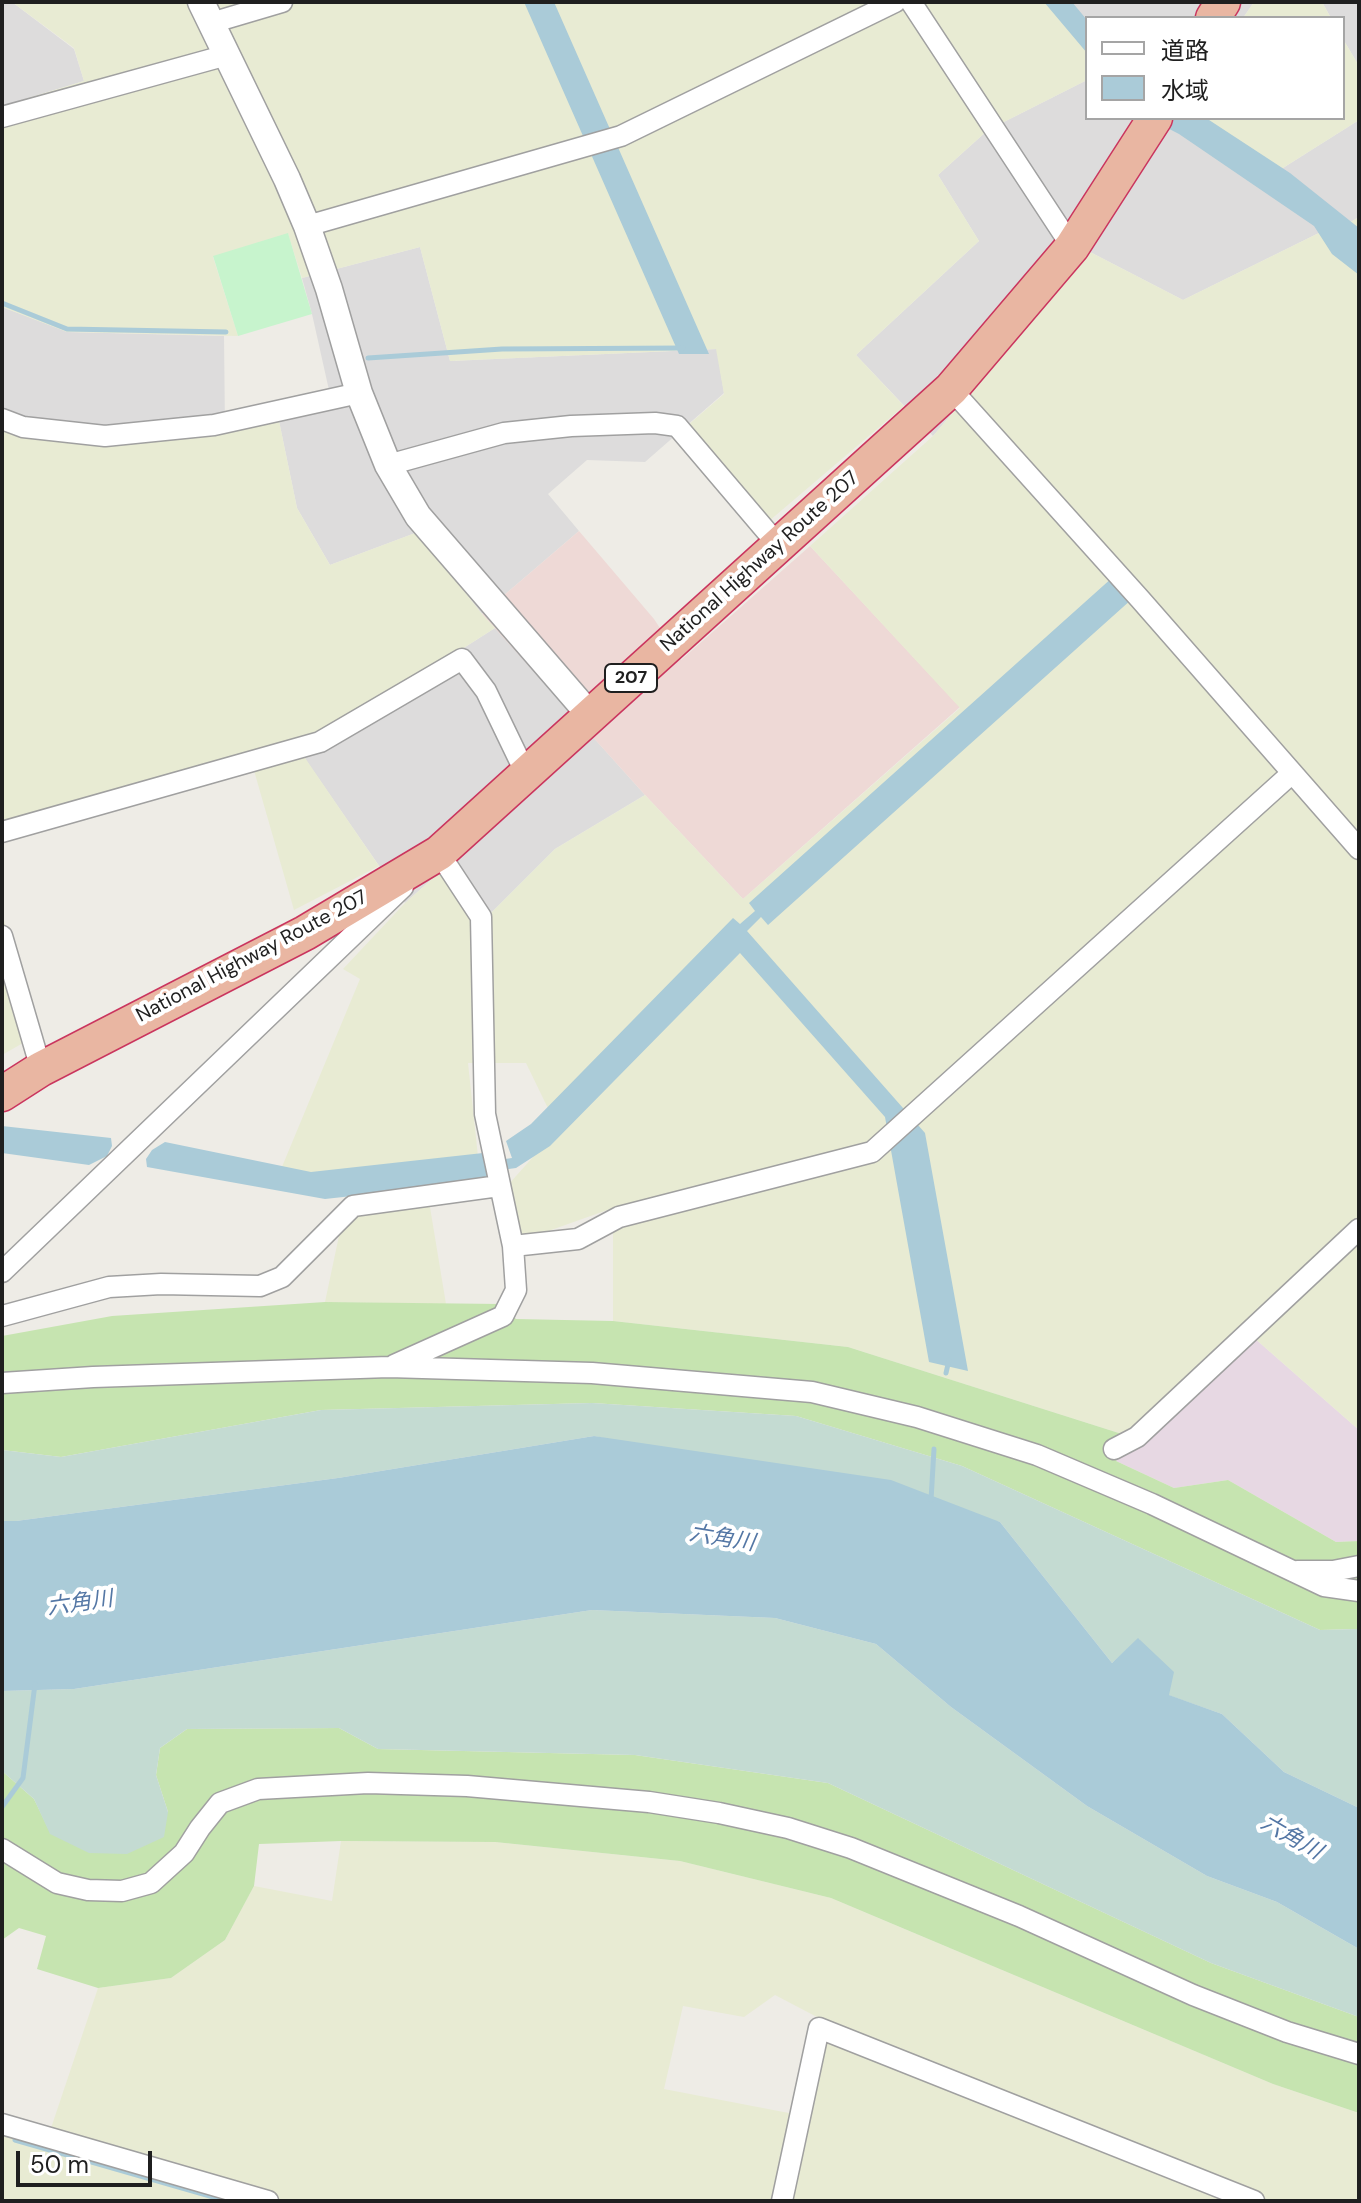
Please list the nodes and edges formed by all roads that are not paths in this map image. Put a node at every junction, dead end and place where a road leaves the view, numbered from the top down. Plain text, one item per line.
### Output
1 (282, 2) edge
2 (895, 2) edge
3 (911, 2) edge
4 (206, 12) edge
5 (227, 55) junction
6 (2, 117) edge
7 (1152, 123) edge
8 (307, 226) junction
9 (1072, 247) junction
10 (951, 389) junction
11 (359, 393) junction
12 (2, 419) edge
13 (388, 465) junction
14 (779, 546) junction
15 (590, 715) junction
16 (526, 774) junction
17 (1291, 774) junction
18 (2, 832) edge
19 (1359, 849) edge
20 (439, 853) junction
21 (2, 936) edge
22 (41, 1069) junction
23 (2, 1094) edge
24 (497, 1173) junction
25 (1359, 1229) edge
26 (513, 1246) junction
27 (2, 1272) edge
28 (2, 1316) edge
29 (389, 1367) junction
30 (2, 1383) edge
31 (1114, 1449) dead end
32 (1359, 1566) edge
33 (1289, 1571) junction
34 (1359, 1591) edge
35 (2, 1849) edge
36 (1359, 2054) edge
37 (2, 2125) edge
38 (268, 2201) edge
39 (782, 2201) edge
40 (1254, 2201) edge

1 - 4 street
2 - 8 street
3 - 9 street
4 - 5 street
5 - 6 street
5 - 8 street
7 - 9 highway, National Highway Route 207 / 207
8 - 11 street
9 - 10 highway, National Highway Route 207 / 207
10 - 14 highway, National Highway Route 207 / 207
10 - 17 street
11 - 12 street
11 - 13 street
13 - 14 street
13 - 15 street
14 - 15 highway, National Highway Route 207 / 207
15 - 16 highway, National Highway Route 207 / 207
16 - 18 street
16 - 20 highway, National Highway Route 207 / 207
17 - 19 street
17 - 26 street
20 - 22 highway, National Highway Route 207 / 207
20 - 24 street
20 - 27 street
21 - 22 street
22 - 23 highway, National Highway Route 207 / 207
24 - 26 street
24 - 28 street
25 - 31 street
26 - 29 street
29 - 30 street
29 - 33 street
32 - 33 street
33 - 34 street
35 - 36 street
37 - 38 street
39 - 40 street

